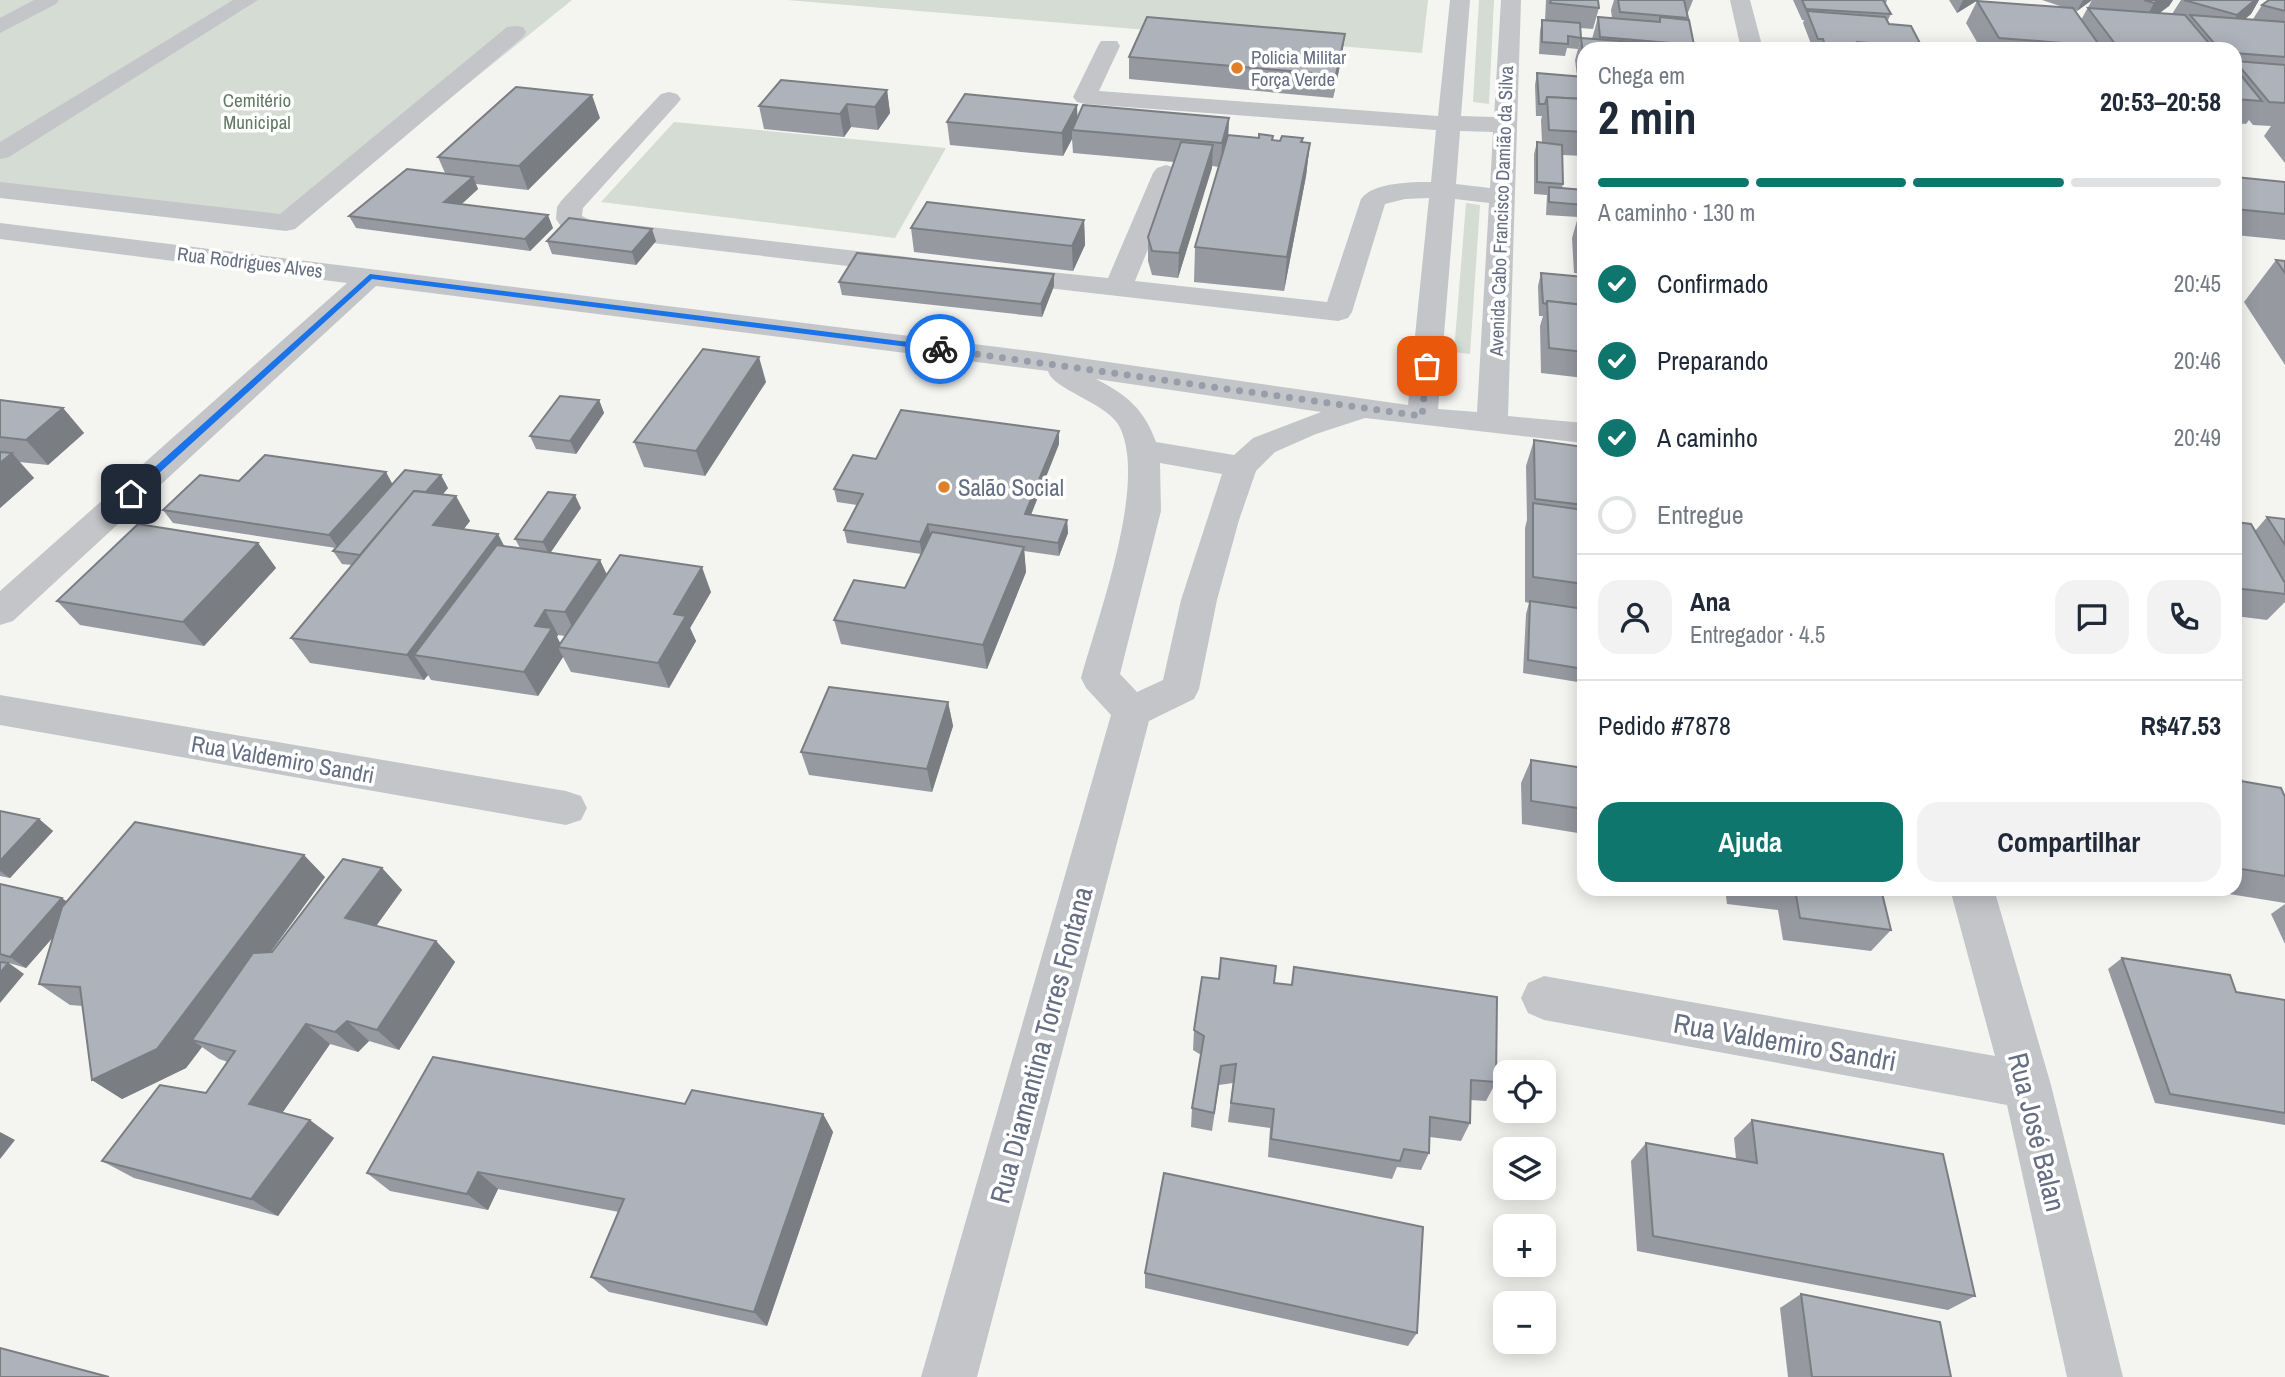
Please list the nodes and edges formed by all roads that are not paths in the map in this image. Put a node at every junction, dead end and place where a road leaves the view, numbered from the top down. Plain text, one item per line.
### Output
1 (49, 0) edge
2 (248, 0) edge
3 (1460, 0) edge
4 (1510, 0) edge
5 (1740, 0) edge
6 (0, 27) edge
7 (515, 32) dead end
8 (1750, 42) edge
9 (1109, 46) dead end
10 (669, 99) dead end
11 (1449, 122) junction
12 (1505, 125) junction
13 (0, 152) edge
14 (1166, 173) dead end
15 (0, 190) edge
16 (1443, 191) junction
17 (1502, 197) junction
18 (0, 231) edge
19 (928, 267) edge
20 (982, 273) edge
21 (370, 277) junction
22 (1118, 289) junction
23 (1038, 361) junction
24 (1362, 409) junction
25 (1422, 416) junction
26 (1492, 423) junction
27 (1577, 432) edge
28 (1143, 450) junction
29 (1241, 467) junction
30 (0, 612) edge
31 (0, 710) edge
32 (1132, 712) junction
33 (566, 807) dead end
34 (1974, 896) edge
35 (1544, 998) dead end
36 (2027, 1085) junction
37 (949, 1377) edge
38 (2095, 1377) edge

1 - 6 street
2 - 13 street
3 - 11 street
4 - 12 street, Avenida Cabo Francisco Damião da Silva
5 - 8 street
7 - 15 street
9 - 11 street
10 - 19 street
11 - 12 street
11 - 16 street
12 - 17 street, Avenida Cabo Francisco Damião da Silva
14 - 22 street
16 - 17 street
16 - 22 street
16 - 25 street
17 - 26 street, Avenida Cabo Francisco Damião da Silva
18 - 21 street, Rua Rodrigues Alves
20 - 22 street
21 - 23 street, Rua Rodrigues Alves
21 - 30 street
23 - 24 street, Rua Rodrigues Alves
23 - 28 street
24 - 25 street, Rua Rodrigues Alves
24 - 29 street
25 - 26 street, Rua Rodrigues Alves
26 - 27 street, Rua Rodrigues Alves
28 - 29 street
28 - 32 street
29 - 32 street
31 - 33 street, Rua Valdemiro Sandri
32 - 37 street, Rua Diamantina Torres Fontana
34 - 36 street, Rua José Balan
35 - 36 street, Rua Valdemiro Sandri
36 - 38 street, Rua José Balan

